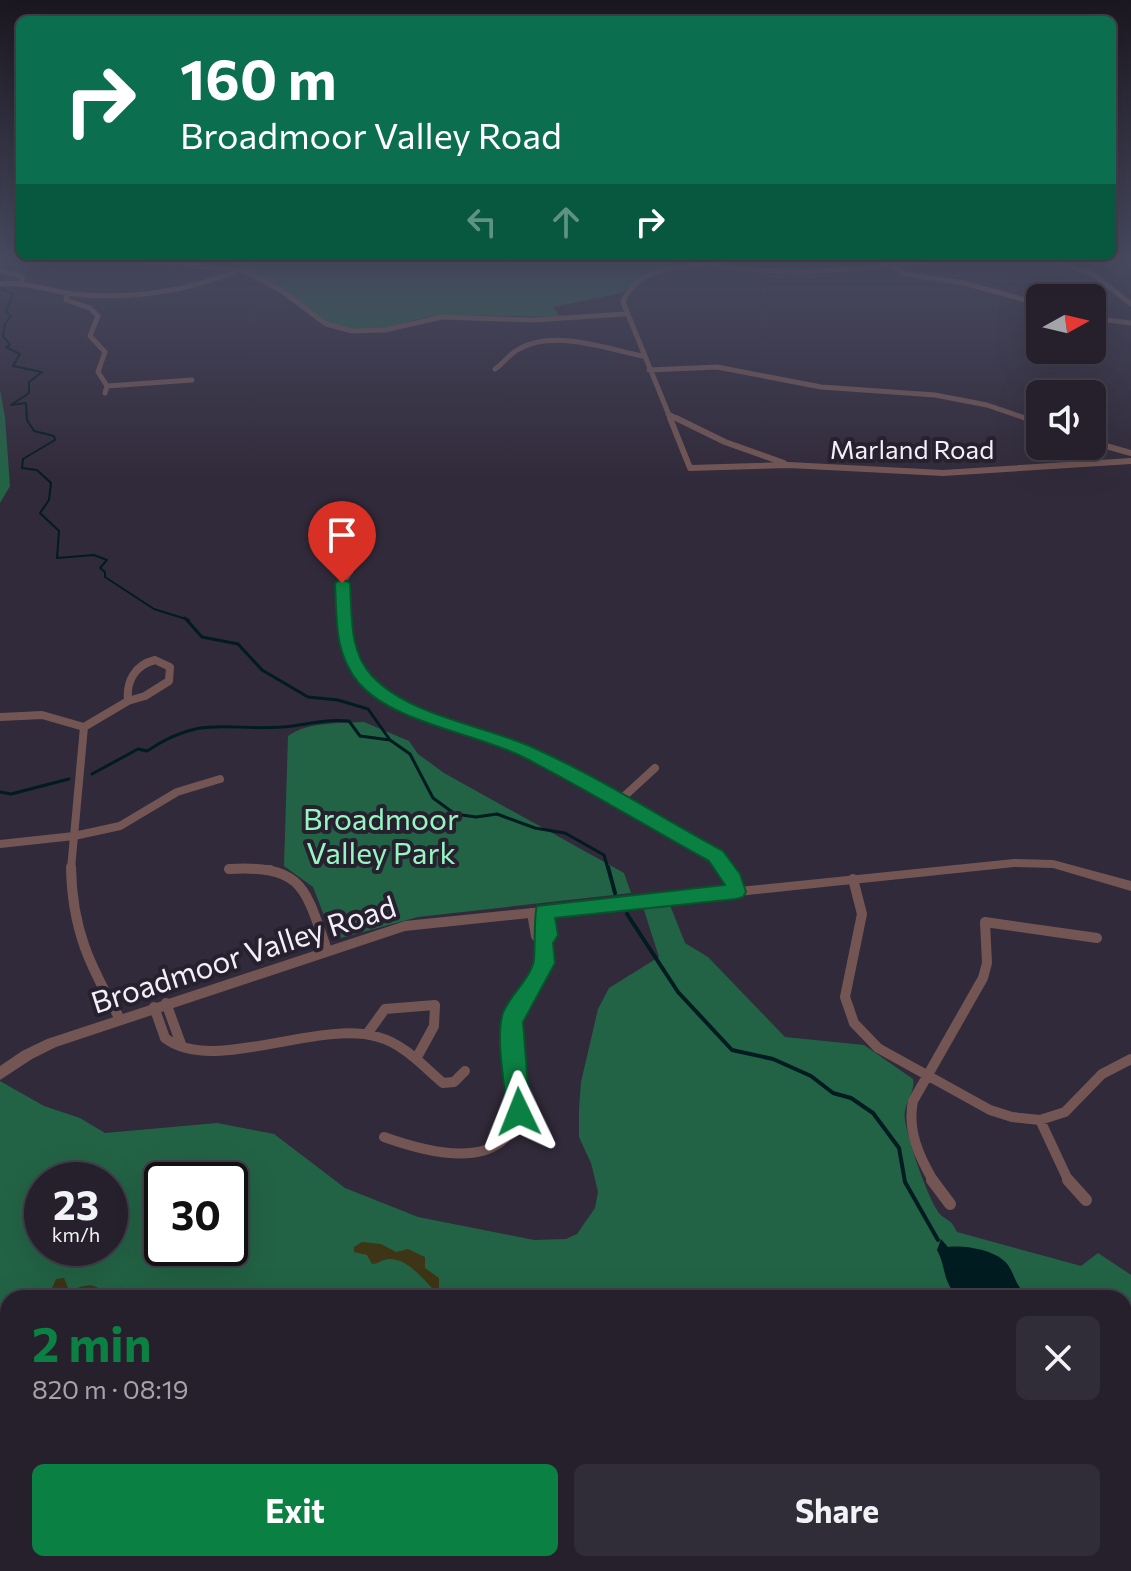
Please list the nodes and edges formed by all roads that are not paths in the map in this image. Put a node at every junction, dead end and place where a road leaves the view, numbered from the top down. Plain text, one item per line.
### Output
1 (91, 332) edge
2 (633, 332) edge
3 (643, 356) junction
4 (495, 369) dead end
5 (649, 370) junction
6 (192, 380) dead end
7 (668, 414) junction
8 (1026, 418) edge
9 (1106, 446) edge
10 (1131, 453) edge
11 (1131, 461) edge
12 (789, 465) junction
13 (350, 572) dead end
14 (128, 701) junction
15 (0, 717) edge
16 (84, 727) junction
17 (655, 768) dead end
18 (220, 779) dead end
19 (619, 801) junction
20 (74, 836) junction
21 (0, 844) edge
22 (229, 869) dead end
23 (853, 879) junction
24 (1131, 886) edge
25 (736, 892) junction
26 (538, 912) junction
27 (1097, 938) dead end
28 (327, 950) junction
29 (160, 1005) junction
30 (120, 1019) junction
31 (367, 1034) junction
32 (416, 1059) junction
33 (1131, 1059) edge
34 (465, 1071) dead end
35 (0, 1074) edge
36 (929, 1075) junction
37 (1040, 1120) junction
38 (384, 1137) dead end
39 (1086, 1200) dead end
40 (950, 1204) dead end

1 - 6 street
2 - 3 street, Marland Road
3 - 4 street
3 - 5 street, Marland Road
5 - 7 street, Marland Road
5 - 8 street
7 - 12 street, Marland Road
7 - 12 street, Marland Road
9 - 10 street
11 - 12 street, Marland Road
13 - 19 street
14 - 14 street
14 - 16 street
15 - 16 street
16 - 20 street
17 - 19 street
18 - 20 street
19 - 25 street
20 - 21 street
20 - 30 street
22 - 28 street
23 - 24 street, Broadmoor Valley Road
23 - 25 street, Broadmoor Valley Road
23 - 36 street
25 - 26 street, Broadmoor Valley Road
26 - 28 street, Broadmoor Valley Road
26 - 38 street
27 - 36 street
28 - 29 street, Broadmoor Valley Road
29 - 30 street, Broadmoor Valley Road
29 - 31 street
30 - 35 street, Broadmoor Valley Road
31 - 32 street
31 - 32 street
32 - 34 street
33 - 37 street
36 - 37 street
36 - 40 street
37 - 39 street

